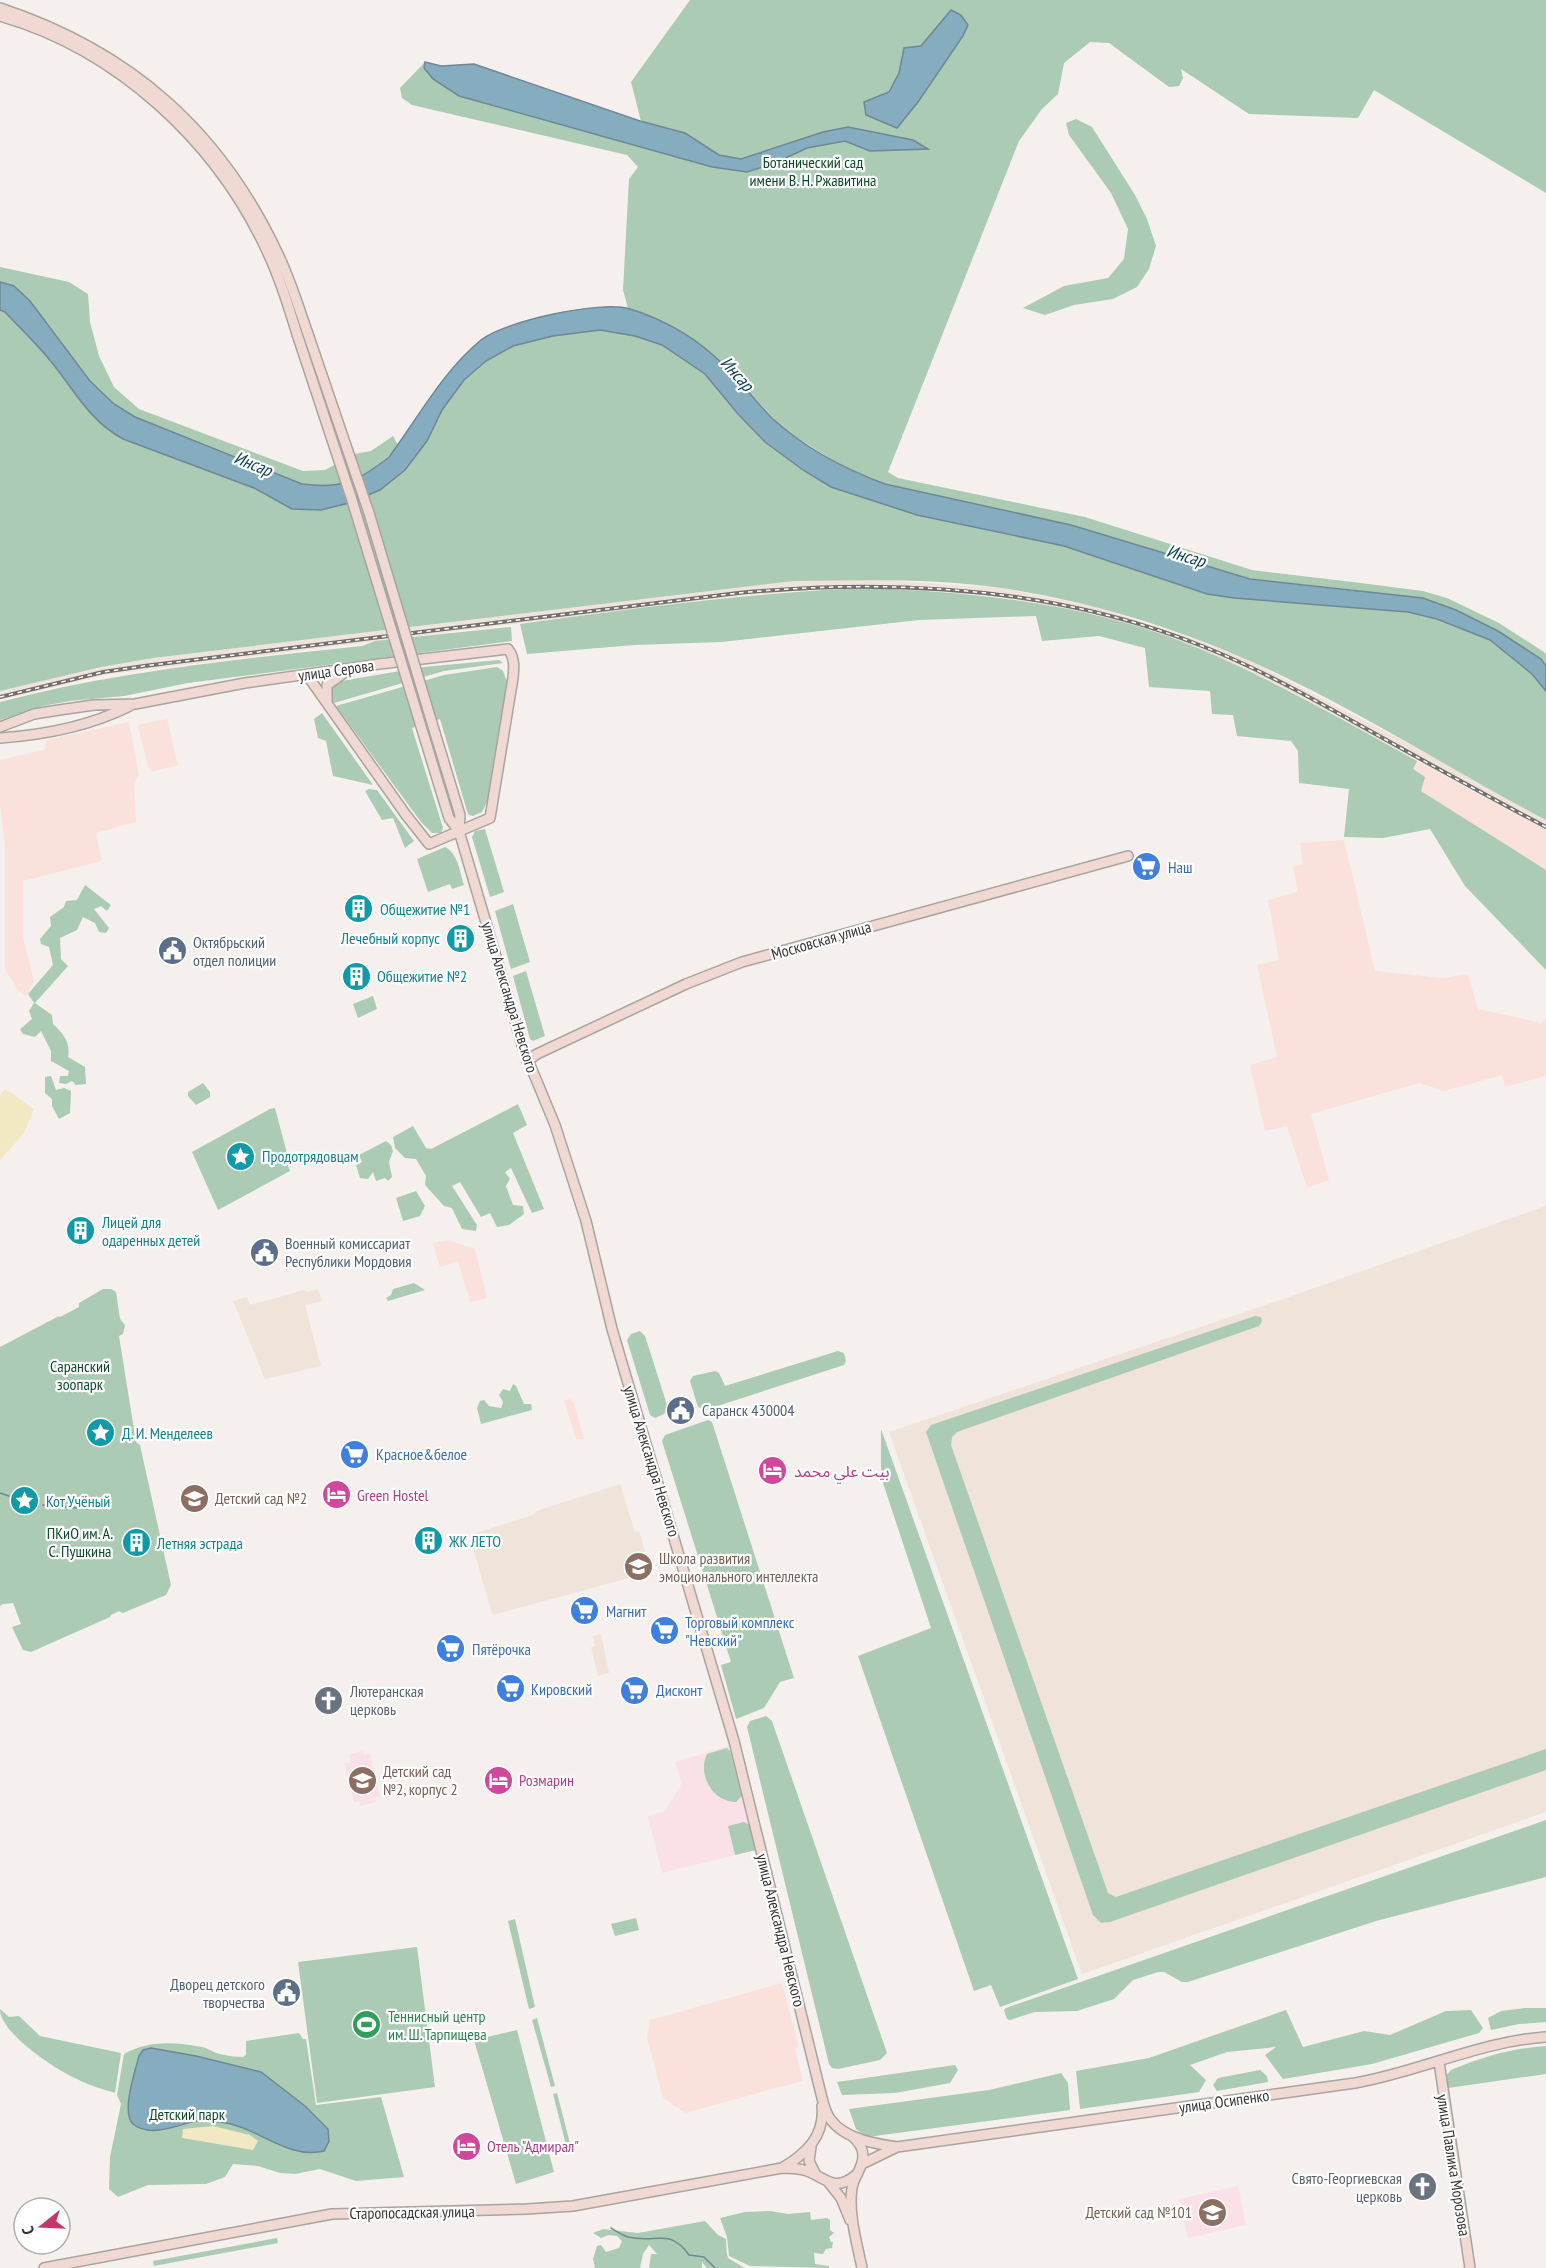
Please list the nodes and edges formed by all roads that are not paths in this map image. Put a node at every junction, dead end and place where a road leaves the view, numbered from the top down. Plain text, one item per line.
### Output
1 (0, 9) edge
2 (0, 16) edge
3 (351, 668) junction
4 (307, 675) junction
5 (287, 677) junction
6 (318, 691) junction
7 (135, 704) junction
8 (328, 706) junction
9 (34, 714) junction
10 (0, 727) edge
11 (31, 736) junction
12 (0, 738) edge
13 (459, 831) junction
14 (1128, 856) dead end
15 (527, 1061) junction
16 (1546, 2037) edge
17 (1439, 2062) junction
18 (822, 2098) junction
19 (847, 2133) junction
20 (814, 2142) junction
21 (897, 2147) junction
22 (862, 2164) junction
23 (782, 2168) junction
24 (816, 2175) junction
25 (856, 2175) junction
26 (829, 2183) junction
27 (855, 2236) junction
28 (44, 2268) edge
29 (862, 2268) edge
30 (1470, 2268) edge

1 - 13 main road, bridge
2 - 13 main road, bridge
3 - 4 main road, улица Серова
3 - 8 main road
3 - 13 main road, улица Серова
4 - 5 main road, улица Серова
4 - 6 main road
5 - 6 main road
5 - 7 main road, улица Серова
6 - 8 main road
7 - 9 main road, улица Серова
7 - 11 main road, улица Серова
8 - 13 main road
9 - 10 main road, улица Серова
9 - 11 main road
11 - 12 main road, улица Серова
13 - 15 main road, улица Александра Невского
14 - 15 main road, Московская улица
15 - 18 main road, улица Александра Невского
16 - 17 main road, улица Осипенко
17 - 21 main road, улица Осипенко
17 - 30 main road, улица Павлика Морозова
18 - 19 main road
18 - 20 main road
19 - 20 main road
19 - 21 main road
19 - 22 main road
20 - 23 main road
20 - 24 main road
21 - 22 main road
22 - 25 main road
23 - 24 main road
23 - 28 main road, Старопосадская улица
24 - 26 main road
25 - 26 main road
25 - 27 main road
26 - 27 main road
27 - 29 main road

